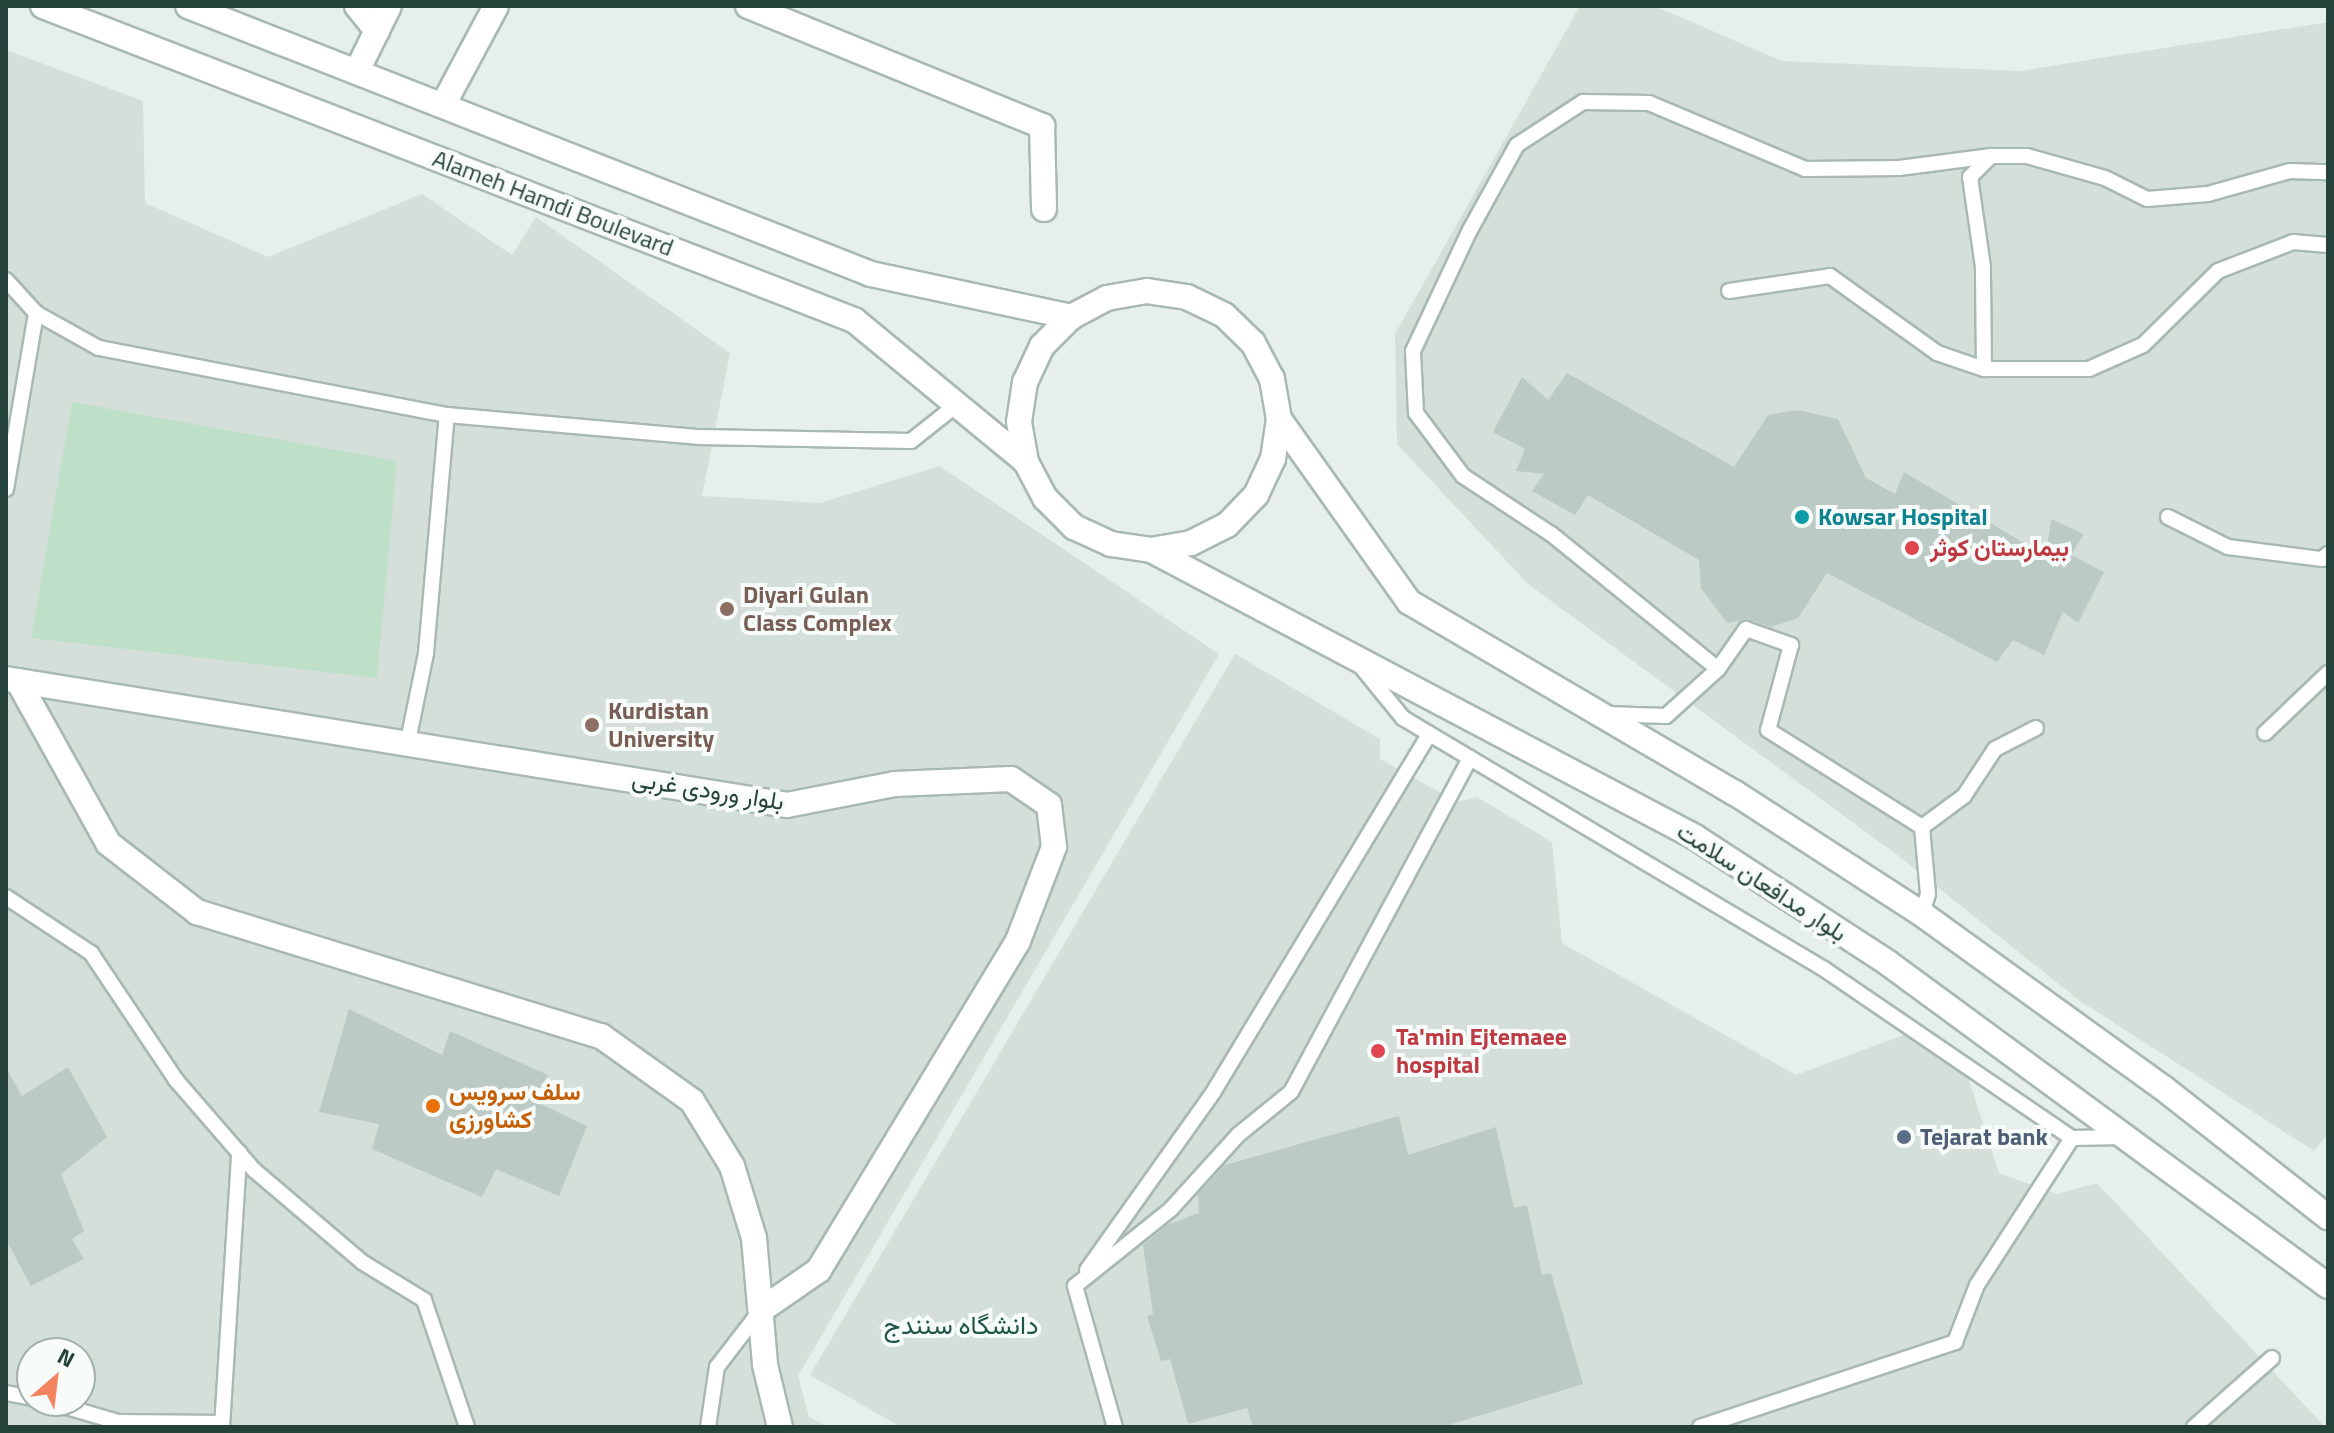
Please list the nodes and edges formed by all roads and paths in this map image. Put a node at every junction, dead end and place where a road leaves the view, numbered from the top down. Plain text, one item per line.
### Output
1 (43, 6) edge
2 (188, 6) edge
3 (357, 6) edge
4 (389, 6) edge
5 (496, 6) edge
6 (748, 6) edge
7 (377, 31) junction
8 (357, 71) junction
9 (443, 105) junction
10 (1991, 156) junction
11 (2328, 172) edge
12 (1044, 209) dead end
13 (2328, 245) edge
14 (6, 280) edge
15 (1729, 291) dead end
16 (36, 313) junction
17 (1071, 317) junction
18 (1984, 369) junction
19 (959, 403) junction
20 (447, 415) junction
21 (1279, 419) junction
22 (1026, 462) junction
23 (6, 489) edge
24 (2168, 517) dead end
25 (1151, 550) junction
26 (2328, 554) edge
27 (1353, 656) junction
28 (1718, 669) junction
29 (2328, 673) edge
30 (10, 682) edge
31 (1591, 713) junction
32 (2036, 728) dead end
33 (2265, 733) dead end
34 (1429, 734) junction
35 (408, 741) junction
36 (1470, 758) junction
37 (1922, 827) junction
38 (6, 897) edge
39 (1922, 914) junction
40 (2125, 1137) junction
41 (2072, 1138) junction
42 (239, 1153) junction
43 (2328, 1217) edge
44 (1075, 1286) junction
45 (2328, 1286) edge
46 (761, 1310) junction
47 (2272, 1358) dead end
48 (96, 1417) edge
49 (118, 1424) edge
50 (222, 1425) edge
51 (467, 1427) edge
52 (708, 1427) edge
53 (780, 1427) edge
54 (1115, 1427) edge
55 (1700, 1427) edge
56 (2194, 1427) edge

1 - 19 main road, Alameh Hamdi Boulevard
2 - 8 main road, Alameh Hamdi Boulevard
3 - 7 main road
4 - 7 main road
5 - 9 main road
6 - 12 main road
7 - 8 main road
8 - 9 main road, Alameh Hamdi Boulevard
9 - 17 main road, Alameh Hamdi Boulevard
10 - 11 lane
10 - 18 lane
10 - 28 lane
13 - 18 lane
14 - 16 lane
15 - 18 lane
16 - 20 lane
16 - 23 lane
17 - 21 main road
17 - 22 main road
19 - 20 lane
19 - 22 main road, Alameh Hamdi Boulevard
20 - 35 lane
21 - 25 main road
21 - 31 main road
22 - 25 main road
24 - 26 lane
25 - 27 main road, بلوار مدافعان سلامت
27 - 34 lane
27 - 40 main road, بلوار مدافعان سلامت
28 - 31 lane
28 - 37 lane
29 - 33 lane
30 - 35 main road, بلوار ورودی غربی
30 - 46 main road
31 - 39 main road
32 - 37 lane
34 - 36 lane
34 - 44 lane
35 - 46 main road, بلوار ورودی غربی
36 - 41 lane
36 - 44 lane
37 - 39 lane
38 - 42 lane
39 - 43 main road
40 - 41 lane
40 - 45 main road, بلوار مدافعان سلامت
41 - 55 lane
42 - 50 lane
42 - 51 lane
44 - 54 lane
46 - 52 lane
46 - 53 main road
47 - 56 lane
48 - 49 lane
49 - 50 lane

